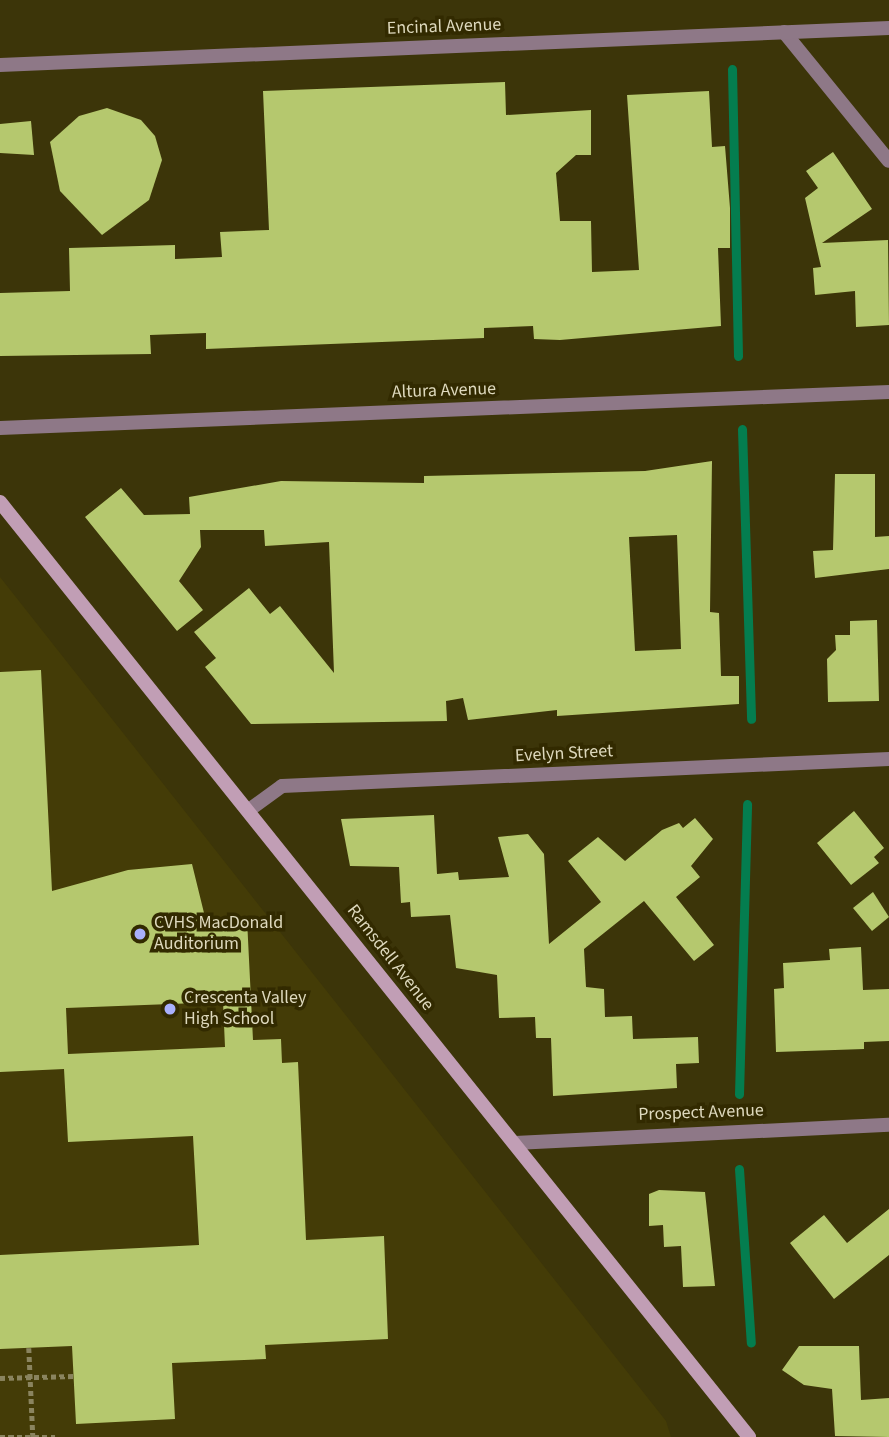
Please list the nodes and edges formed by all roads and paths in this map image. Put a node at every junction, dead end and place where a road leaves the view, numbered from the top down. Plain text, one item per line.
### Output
1 (889, 28) edge
2 (785, 32) junction
3 (0, 65) edge
4 (889, 161) edge
5 (889, 392) edge
6 (0, 428) edge
7 (0, 502) edge
8 (889, 759) edge
9 (249, 810) junction
10 (889, 1125) edge
11 (515, 1143) junction
12 (29, 1348) dead end
13 (74, 1376) dead end
14 (30, 1377) junction
15 (0, 1378) edge
16 (33, 1436) edge
17 (0, 1437) edge
18 (55, 1437) edge
19 (749, 1437) edge

1 - 2 street, Encinal Avenue
2 - 3 street, Encinal Avenue
2 - 4 street
5 - 6 street, Altura Avenue
7 - 9 street, Ramsdell Avenue
8 - 9 street, Evelyn Street
9 - 11 street, Ramsdell Avenue
10 - 11 street, Prospect Avenue
11 - 19 street, Ramsdell Avenue
12 - 14 path
13 - 14 path
14 - 15 path
14 - 16 path
16 - 17 path
16 - 18 path

